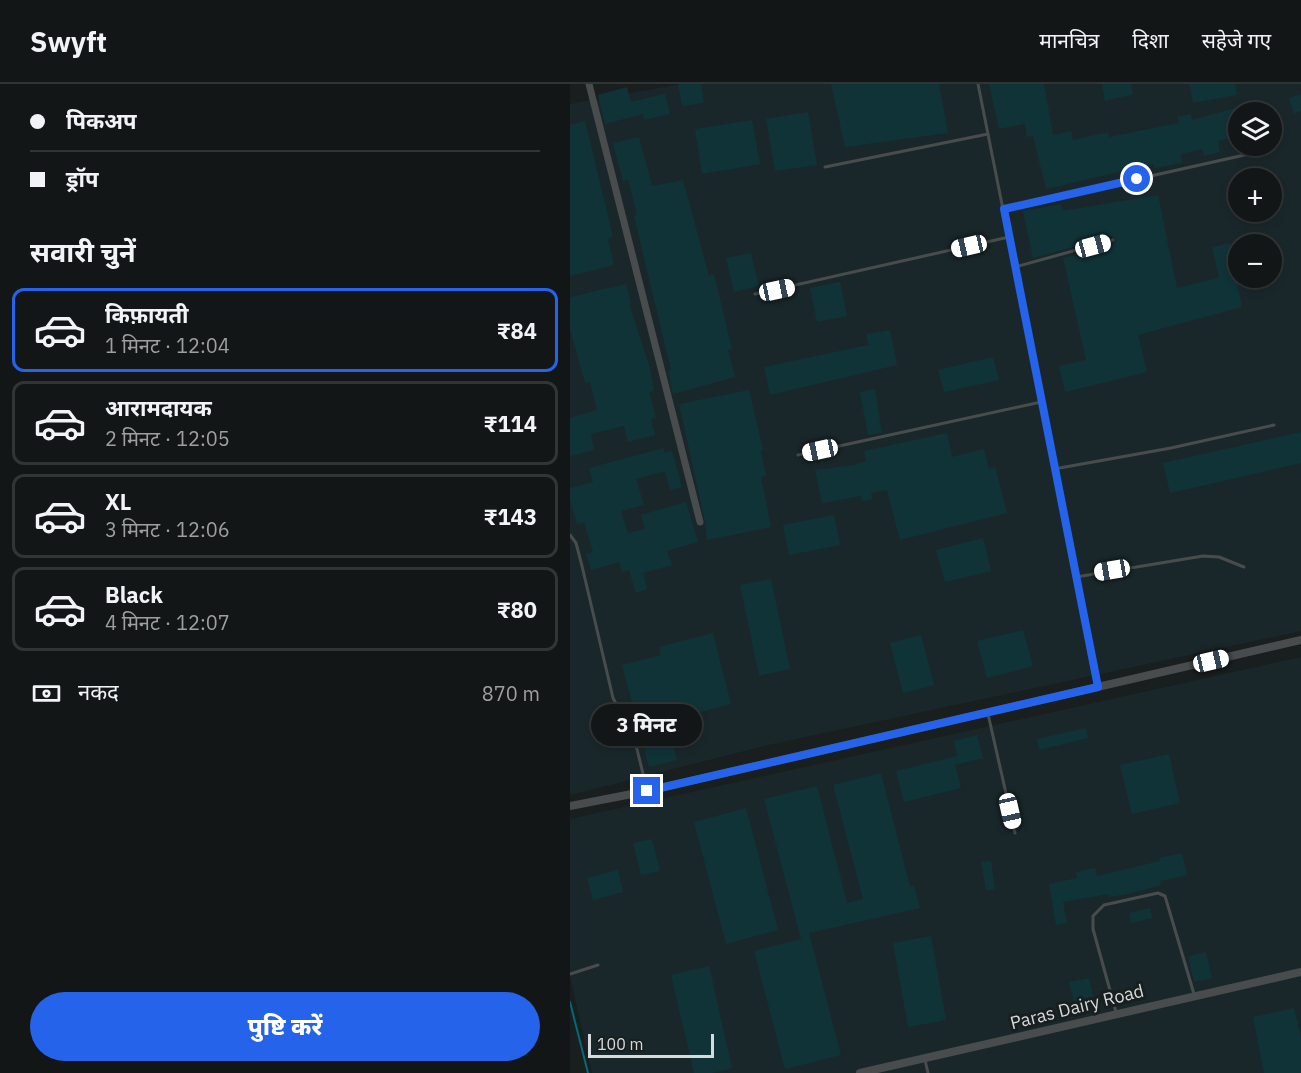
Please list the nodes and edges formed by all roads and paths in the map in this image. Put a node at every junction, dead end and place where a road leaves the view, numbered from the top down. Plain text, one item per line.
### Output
1 (589, 84) edge
2 (978, 84) edge
3 (988, 134) junction
4 (1240, 156) edge
5 (825, 167) dead end
6 (1004, 209) junction
7 (1009, 237) junction
8 (1113, 240) dead end
9 (1015, 267) junction
10 (755, 294) dead end
11 (1041, 402) junction
12 (1274, 425) dead end
13 (798, 455) dead end
14 (1054, 469) junction
15 (700, 522) dead end
16 (570, 535) edge
17 (1244, 567) dead end
18 (1076, 577) junction
19 (1301, 640) edge
20 (1098, 687) junction
21 (987, 712) junction
22 (647, 791) junction
23 (570, 806) edge
24 (1015, 834) dead end
25 (598, 965) dead end
26 (1301, 972) edge
27 (570, 974) edge
28 (1194, 995) junction
29 (1117, 1014) junction
30 (925, 1060) junction
31 (860, 1073) edge
32 (928, 1073) edge

1 - 15 street
2 - 3 lane
3 - 5 lane
3 - 6 lane
4 - 6 lane
6 - 7 lane
7 - 9 lane
7 - 10 lane
8 - 9 lane
9 - 11 lane
11 - 13 lane
11 - 14 lane
12 - 14 lane
14 - 18 lane
16 - 22 lane
17 - 18 lane
18 - 20 lane
19 - 20 street
20 - 21 street
21 - 22 street
21 - 24 lane
22 - 23 street
25 - 27 lane
26 - 28 street, Paras Dairy Road
28 - 29 street, Paras Dairy Road
28 - 29 lane
29 - 30 street, Paras Dairy Road
30 - 31 street, Paras Dairy Road
30 - 32 lane

